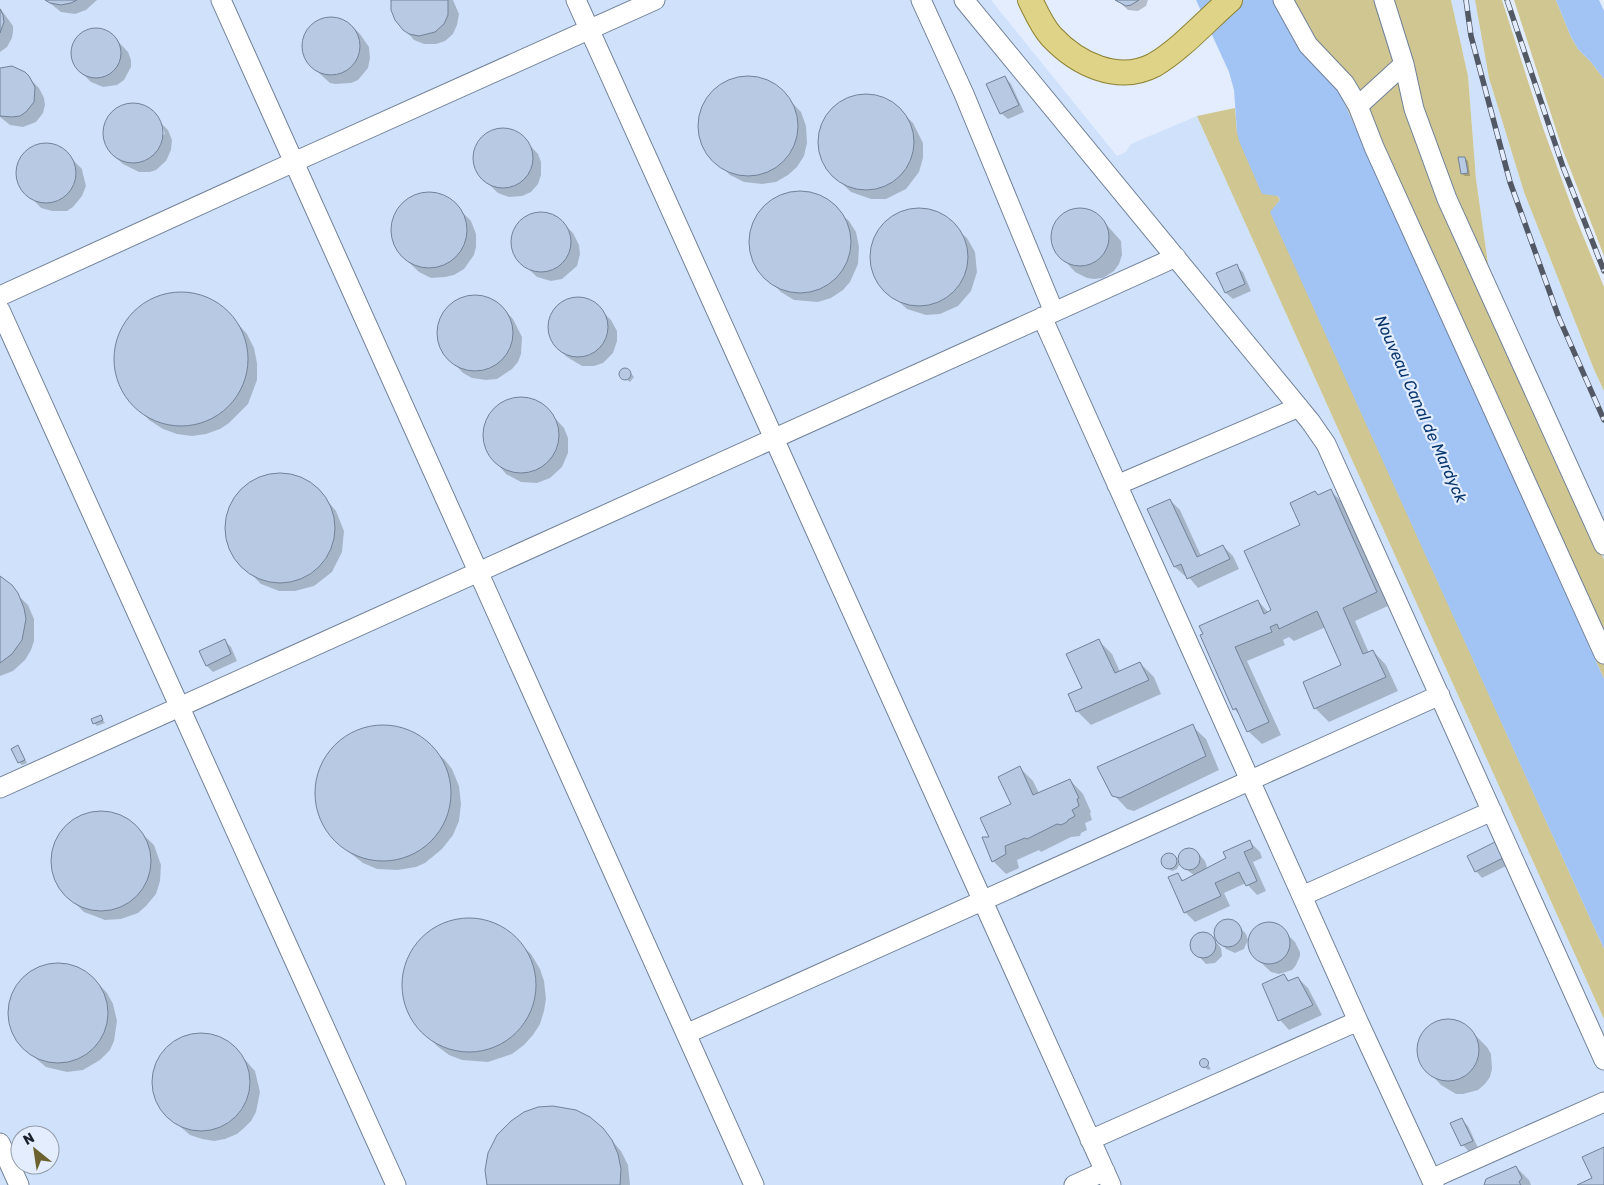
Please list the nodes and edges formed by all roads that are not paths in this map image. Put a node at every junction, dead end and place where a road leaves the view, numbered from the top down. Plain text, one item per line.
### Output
1 (221, 0) edge
2 (576, 0) edge
3 (655, 0) edge
4 (921, 0) edge
5 (964, 0) edge
6 (1030, 0) edge
7 (1043, 0) edge
8 (1230, 0) edge
9 (1283, 0) edge
10 (1384, 0) edge
11 (590, 30) junction
12 (1066, 49) junction
13 (1404, 64) junction
14 (1358, 106) junction
15 (294, 162) junction
16 (1176, 257) junction
17 (0, 296) edge
18 (0, 310) edge
19 (1048, 314) junction
20 (1299, 407) junction
21 (774, 438) junction
22 (1117, 485) junction
23 (1604, 545) edge
24 (478, 571) junction
25 (1604, 654) edge
26 (1440, 695) junction
27 (179, 706) junction
28 (1250, 780) junction
29 (0, 788) edge
30 (1492, 811) junction
31 (1302, 896) junction
32 (983, 901) junction
33 (1358, 1021) junction
34 (686, 1034) junction
35 (1604, 1060) edge
36 (1604, 1102) edge
37 (1090, 1140) junction
38 (0, 1143) edge
39 (1108, 1178) edge
40 (1432, 1182) edge
41 (19, 1185) edge
42 (396, 1185) edge
43 (754, 1185) edge
44 (1074, 1185) edge

1 - 15 lane
2 - 11 lane
3 - 11 lane
4 - 19 lane
5 - 16 lane
6 - 12 main road
7 - 12 main road
8 - 12 main road
9 - 14 lane
10 - 13 lane
11 - 15 lane
11 - 21 lane
13 - 14 lane
13 - 23 lane
14 - 25 lane
15 - 17 lane
15 - 24 lane
16 - 19 lane
16 - 20 lane
18 - 27 lane
19 - 21 lane
19 - 22 lane
20 - 22 lane
20 - 26 lane
21 - 24 lane
21 - 32 lane
22 - 28 lane
24 - 27 lane
24 - 34 lane
26 - 28 lane
26 - 30 lane
27 - 29 lane
27 - 42 lane
28 - 31 lane
28 - 32 lane
30 - 31 lane
30 - 35 lane
31 - 33 lane
32 - 34 lane
32 - 37 lane
33 - 37 lane
33 - 40 lane
34 - 43 lane
36 - 40 lane
37 - 39 lane
38 - 41 lane
39 - 44 lane

